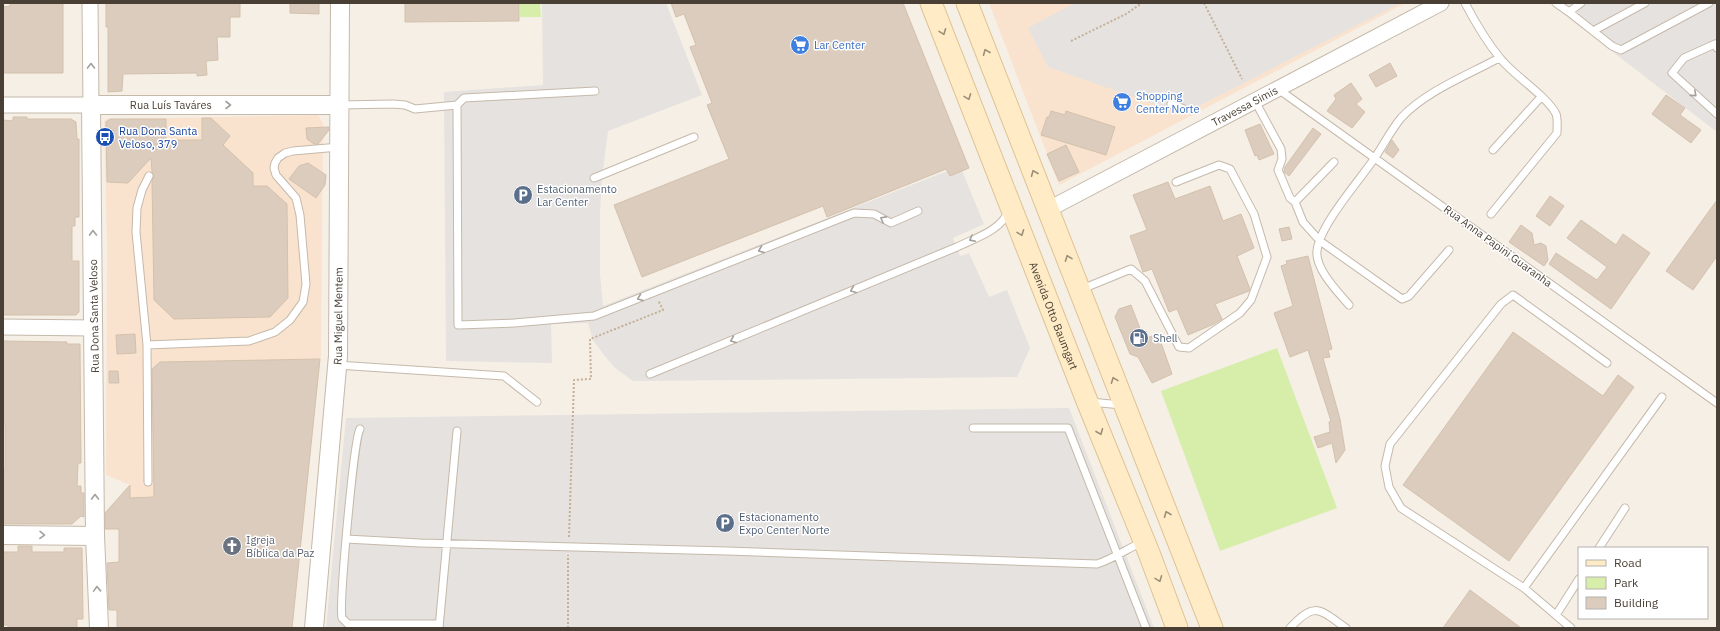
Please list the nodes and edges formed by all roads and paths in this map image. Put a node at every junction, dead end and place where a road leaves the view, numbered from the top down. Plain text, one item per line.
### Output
1 (90, 3) edge
2 (340, 3) edge
3 (931, 3) edge
4 (967, 3) edge
5 (1142, 3) edge
6 (1204, 3) edge
7 (1442, 3) edge
8 (1466, 3) edge
9 (1556, 3) edge
10 (1581, 3) edge
11 (1646, 3) edge
12 (1709, 3) edge
13 (1694, 6) edge
14 (1569, 12) junction
15 (1593, 31) junction
16 (1071, 41) dead end
17 (1717, 48) edge
18 (1499, 58) junction
19 (1242, 79) dead end
20 (1278, 89) junction
21 (595, 91) dead end
22 (1541, 97) junction
23 (1254, 101) junction
24 (1171, 104) dead end
25 (3, 105) edge
26 (91, 105) junction
27 (457, 105) junction
28 (339, 106) junction
29 (1184, 109) dead end
30 (1717, 114) edge
31 (694, 136) dead end
32 (339, 147) junction
33 (1493, 150) dead end
34 (1375, 158) junction
35 (1334, 162) dead end
36 (149, 176) dead end
37 (594, 178) dead end
38 (1176, 182) dead end
39 (1295, 202) junction
40 (1011, 206) junction
41 (1049, 209) junction
42 (918, 211) dead end
43 (1490, 214) dead end
44 (1320, 241) junction
45 (1449, 250) dead end
46 (1080, 290) junction
47 (655, 292) junction
48 (1349, 305) dead end
49 (3, 327) edge
50 (94, 328) junction
51 (147, 345) junction
52 (1607, 363) dead end
53 (337, 365) junction
54 (650, 374) dead end
55 (1662, 397) dead end
56 (1087, 401) junction
57 (537, 402) dead end
58 (1717, 403) edge
59 (1124, 406) junction
60 (973, 428) dead end
61 (360, 430) dead end
62 (457, 431) dead end
63 (148, 482) dead end
64 (1625, 508) dead end
65 (3, 535) edge
66 (95, 536) junction
67 (346, 539) junction
68 (1178, 542) junction
69 (447, 544) junction
70 (1147, 547) junction
71 (1600, 547) edge
72 (568, 548) junction
73 (1117, 554) junction
74 (1578, 581) edge
75 (1524, 588) junction
76 (1556, 615) junction
77 (439, 626) edge
78 (99, 628) edge
79 (314, 628) edge
80 (568, 628) edge
81 (1146, 628) edge
82 (1177, 628) edge
83 (1212, 628) edge
84 (1290, 628) edge
85 (1346, 628) edge
86 (1571, 628) edge

26 -> 1 street, Rua Dona Santa Veloso
2 - 28 street, Rua Miguel Mentem
3 -> 40 main road, Avenida Otto Baumgart
41 -> 4 main road
5 - 16 path
6 - 19 path
7 - 20 street, Travessa Simis
8 - 18 lane
9 - 14 lane
10 - 14 lane
11 - 15 lane
12 - 13 lane
13 - 15 lane
14 - 15 lane
17 -> 30 lane
18 - 22 lane
18 - 34 lane
20 - 23 street, Travessa Simis
20 - 34 lane, Rua Anna Papini Guaranha
21 - 27 lane
22 - 33 lane
22 - 43 lane
23 - 39 lane
23 - 41 street, Travessa Simis
24 - 29 lane
25 - 26 street, Rua Luís Taváres
26 -> 28 street, Rua Luís Taváres
50 -> 26 street, Rua Dona Santa Veloso
27 - 28 lane
47 -> 27 lane
28 - 32 street, Rua Miguel Mentem
31 - 37 lane
32 - 51 lane
32 - 53 street, Rua Miguel Mentem
34 - 44 lane
34 - 58 lane, Rua Anna Papini Guaranha
35 - 39 lane
36 - 51 lane
38 - 46 lane
39 - 44 lane
40 -> 54 lane
40 -> 56 main road, Avenida Otto Baumgart
46 -> 41 main road
42 -> 47 lane
44 - 45 lane
44 - 48 lane
59 -> 46 main road
47 - 72 path
49 - 50 street
66 -> 50 street, Rua Dona Santa Veloso
51 - 63 lane
52 - 75 lane
53 - 57 lane
53 - 79 street, Rua Miguel Mentem
55 - 75 lane
56 - 59 lane
56 -> 70 main road, Avenida Otto Baumgart
68 -> 59 main road
60 - 73 lane
61 - 67 lane
62 - 69 lane
64 - 71 lane
65 -> 66 street
78 -> 66 street, Rua Dona Santa Veloso
67 - 69 lane
67 - 77 lane
68 - 70 main road
68 - 83 main road
69 - 72 lane
69 - 77 lane
70 - 73 lane
70 -> 82 main road, Avenida Otto Baumgart
72 - 73 lane
72 - 80 path
73 - 81 lane
74 - 76 lane
75 - 76 lane
76 - 86 lane
84 - 85 lane

